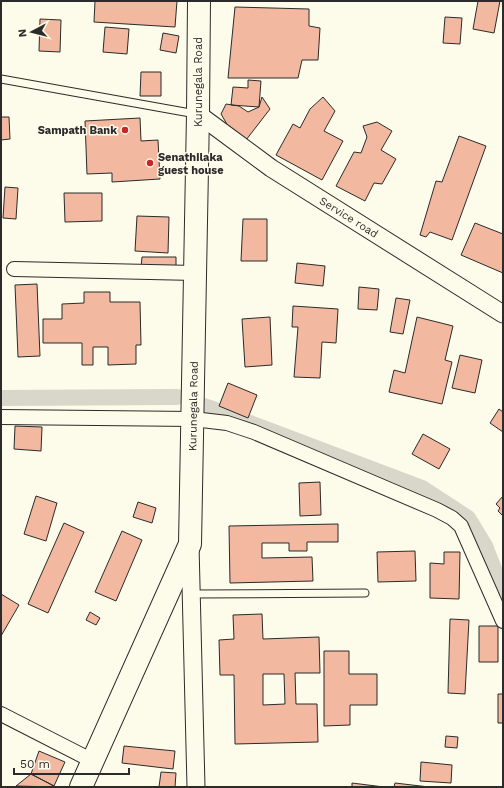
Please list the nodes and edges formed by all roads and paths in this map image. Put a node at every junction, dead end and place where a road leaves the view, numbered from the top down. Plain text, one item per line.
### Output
1 (199, 1) edge
2 (1, 79) edge
3 (198, 114) junction
4 (14, 269) dead end
5 (195, 273) junction
6 (503, 314) edge
7 (1, 417) edge
8 (193, 419) junction
9 (190, 544) junction
10 (365, 593) dead end
11 (192, 594) junction
12 (503, 621) edge
13 (1, 714) edge
14 (93, 761) junction
15 (80, 787) edge
16 (196, 787) edge

1 - 3 highway, Kurunegala Road
2 - 3 lane
3 - 5 highway, Kurunegala Road
3 - 6 street, Service road
4 - 5 street
5 - 8 highway, Kurunegala Road
7 - 8 street
8 - 9 highway, Kurunegala Road
8 - 12 street
9 - 11 street
9 - 14 highway, Kurunegala Road
10 - 11 lane
11 - 16 street
13 - 14 street
14 - 15 highway, Kurunegala Road

